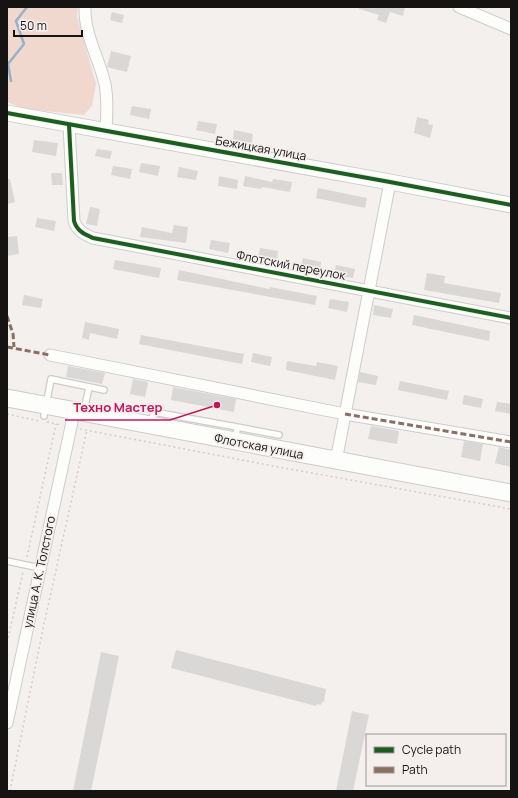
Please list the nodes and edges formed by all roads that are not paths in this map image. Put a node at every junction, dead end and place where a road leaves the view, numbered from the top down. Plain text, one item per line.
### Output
1 (85, 7) edge
2 (459, 7) edge
3 (511, 29) edge
4 (7, 112) edge
5 (69, 125) junction
6 (106, 130) junction
7 (390, 182) junction
8 (511, 205) edge
9 (369, 290) junction
10 (511, 318) edge
11 (50, 356) dead end
12 (89, 387) junction
13 (104, 390) dead end
14 (7, 398) edge
15 (7, 409) edge
16 (345, 414) junction
17 (62, 418) junction
18 (237, 434) junction
19 (278, 435) dead end
20 (511, 442) edge
21 (336, 461) junction
22 (511, 493) edge
23 (511, 503) edge
24 (7, 561) edge
25 (40, 568) junction
26 (7, 723) edge

1 - 6 street
2 - 3 street
4 - 5 street, Бежицкая улица
5 - 6 street, Бежицкая улица
5 - 9 street, Флотский переулок
6 - 7 street, Бежицкая улица
7 - 8 street, Бежицкая улица
7 - 9 street
9 - 10 street, Флотский переулок
9 - 16 street
11 - 16 street
12 - 13 lane
12 - 17 lane
12 - 17 lane
14 - 17 main road, Флотская улица
15 - 17 main road, Флотская улица
16 - 20 street
16 - 21 street
17 - 18 main road, Флотская улица
17 - 23 main road, Флотская улица
17 - 25 street, улица А. К. Толстого
18 - 19 lane
18 - 21 main road, Флотская улица
21 - 22 main road, Флотская улица
24 - 25 lane
25 - 26 street, улица А. К. Толстого

